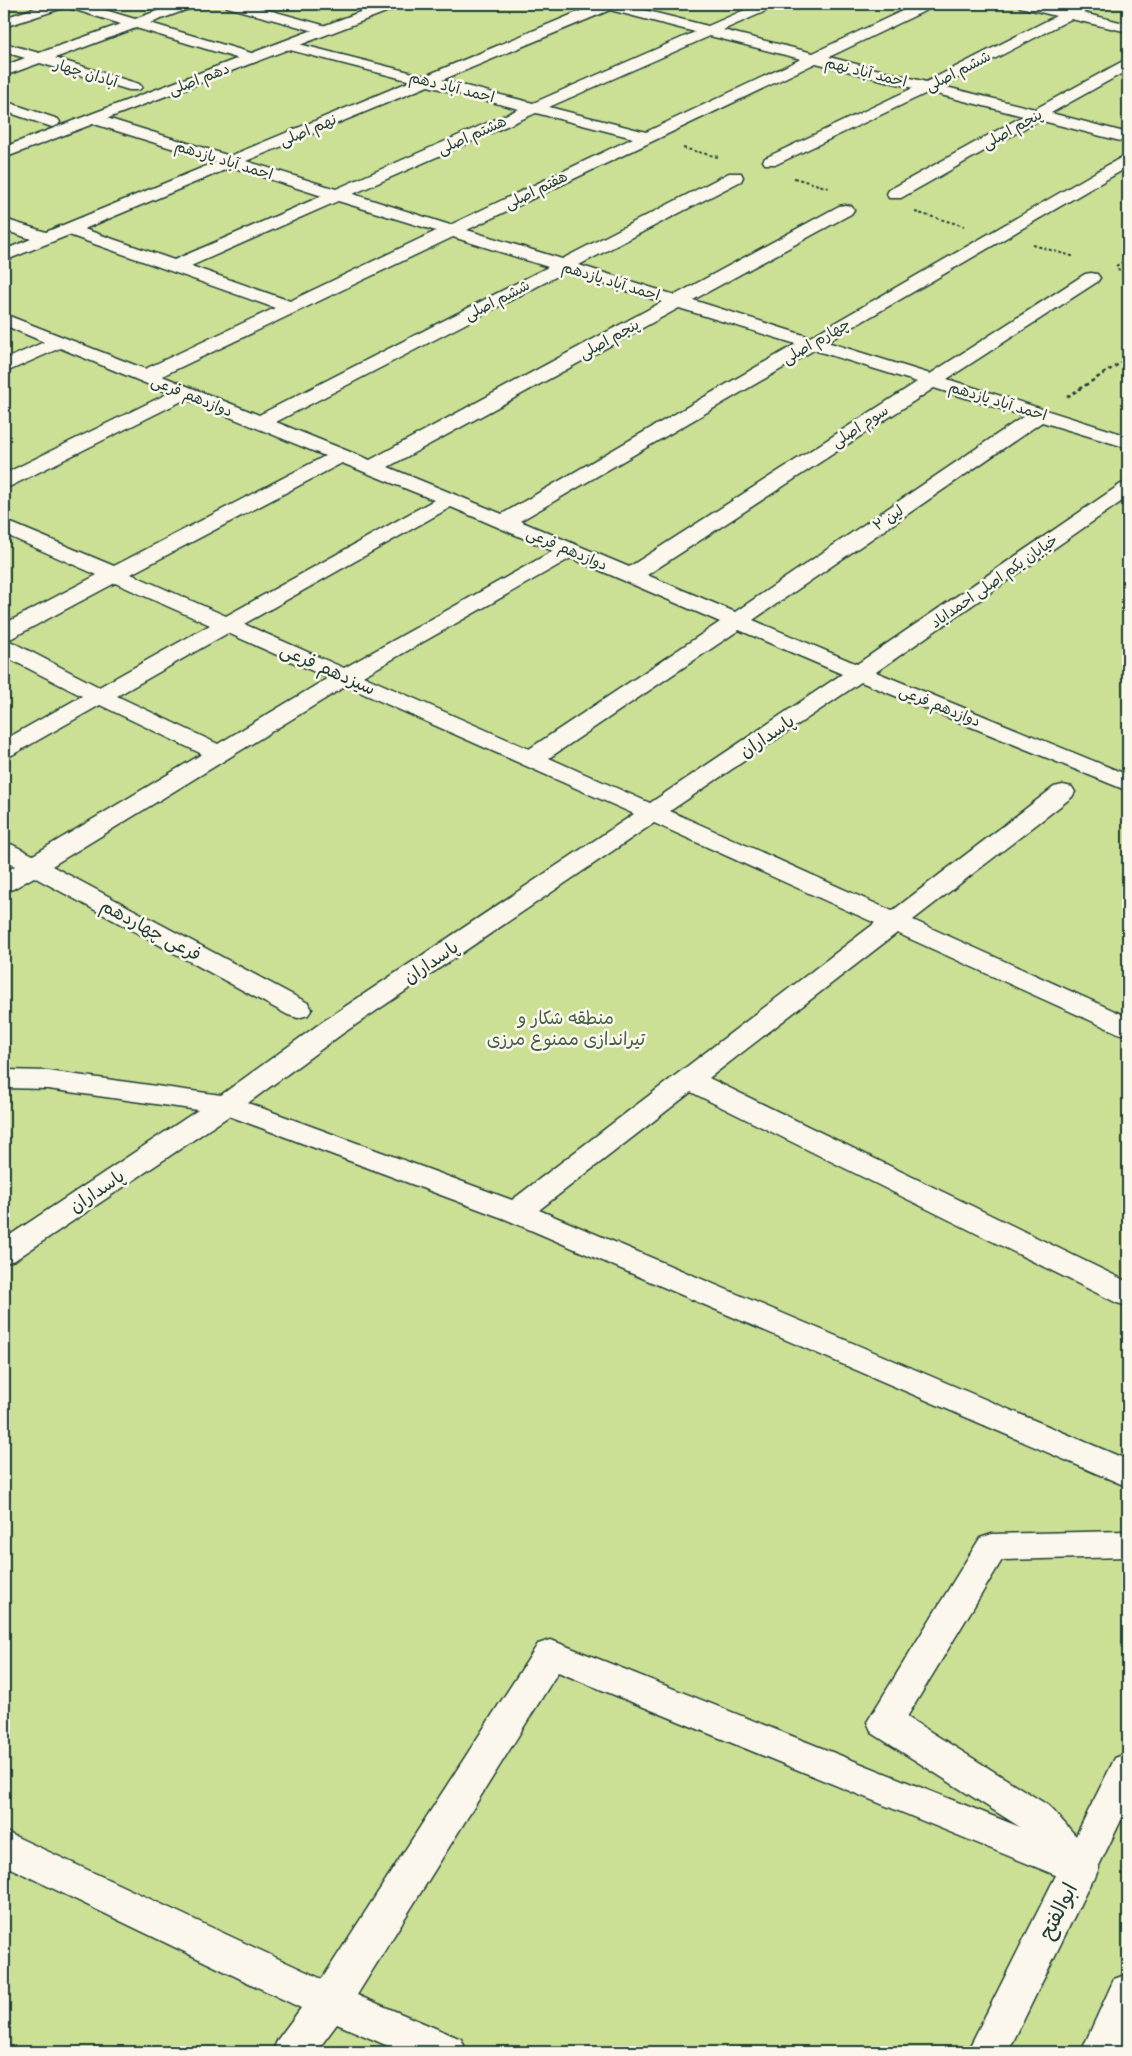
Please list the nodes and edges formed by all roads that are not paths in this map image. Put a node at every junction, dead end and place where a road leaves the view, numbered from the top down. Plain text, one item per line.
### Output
1 (61, 4) edge
2 (70, 4) edge
3 (189, 4) edge
4 (232, 4) edge
5 (394, 4) edge
6 (608, 4) edge
7 (770, 4) edge
8 (928, 4) edge
9 (1025, 4) edge
10 (1090, 4) edge
11 (4, 10) edge
12 (1069, 14) junction
13 (24, 16) junction
14 (4, 23) edge
15 (136, 23) junction
16 (1128, 28) edge
17 (325, 30) junction
18 (708, 31) junction
19 (287, 45) junction
20 (4, 47) edge
21 (39, 58) junction
22 (253, 58) junction
23 (813, 58) junction
24 (1128, 64) edge
25 (4, 70) edge
26 (426, 81) junction
27 (134, 87) dead end
28 (927, 87) junction
29 (4, 106) edge
30 (533, 108) junction
31 (1037, 115) junction
32 (94, 119) junction
33 (52, 122) dead end
34 (647, 138) junction
35 (1128, 138) edge
36 (4, 153) edge
37 (1128, 160) edge
38 (230, 162) junction
39 (771, 162) dead end
40 (735, 177) dead end
41 (895, 194) dead end
42 (337, 195) junction
43 (845, 210) dead end
44 (4, 224) edge
45 (68, 229) junction
46 (451, 231) junction
47 (46, 238) junction
48 (4, 256) edge
49 (563, 266) junction
50 (174, 267) junction
51 (1091, 278) dead end
52 (677, 301) junction
53 (290, 307) junction
54 (4, 319) edge
55 (58, 342) junction
56 (811, 343) junction
57 (4, 367) edge
58 (144, 377) junction
59 (930, 381) junction
60 (184, 393) junction
61 (1040, 414) junction
62 (259, 423) junction
63 (1128, 442) edge
64 (341, 454) junction
65 (372, 468) junction
66 (4, 482) edge
67 (1128, 488) edge
68 (450, 499) junction
69 (503, 522) junction
70 (6, 529) edge
71 (570, 550) junction
72 (114, 575) junction
73 (630, 576) junction
74 (738, 621) junction
75 (227, 624) junction
76 (4, 634) edge
77 (4, 647) edge
78 (859, 673) junction
79 (345, 677) junction
80 (99, 696) junction
81 (4, 750) edge
82 (219, 753) junction
83 (531, 759) junction
84 (1128, 784) edge
85 (1064, 792) dead end
86 (653, 812) junction
87 (4, 850) edge
88 (33, 866) junction
89 (4, 884) edge
90 (896, 922) junction
91 (298, 1009) dead end
92 (1128, 1027) edge
93 (4, 1079) edge
94 (690, 1080) junction
95 (226, 1105) junction
96 (516, 1212) junction
97 (4, 1253) edge
98 (1128, 1295) edge
99 (1128, 1474) edge
100 (1128, 1544) edge
101 (1128, 1769) edge
102 (4, 1847) edge
103 (1080, 1868) junction
104 (1128, 1992) edge
105 (330, 2002) junction
106 (292, 2052) edge
107 (447, 2052) edge
108 (987, 2052) edge
109 (1101, 2052) edge

1 - 13 street
2 - 15 street
3 - 15 street
4 - 17 street
5 - 17 street, دهم اصلی
6 - 18 street, احمد آباد نهم
6 - 26 street, نهم اصلی
7 - 18 street, هشتم اصلی
8 - 23 street, هفتم اصلی
9 - 12 street
10 - 12 street, ششم اصلی
11 - 13 street
12 - 16 street
12 - 28 street, ششم اصلی
13 - 14 street
15 - 21 street
15 - 22 street
17 - 19 street, دهم اصلی
18 - 23 street, احمد آباد نهم
18 - 30 street, هشتم اصلی
19 - 22 street, دهم اصلی
19 - 26 street, احمد آباد دهم
20 - 21 street, آبادان چهار
21 - 25 street
21 - 27 street, آبادان چهار
22 - 32 street, دهم اصلی
23 - 28 street, احمد آباد نهم
23 - 34 street, هفتم اصلی
24 - 31 street, پنجم اصلی
26 - 30 street, احمد آباد دهم
26 - 38 street, نهم اصلی
28 - 31 street, احمد آباد نهم
28 - 39 street, ششم اصلی
29 - 33 street
30 - 34 street, احمد آباد دهم
30 - 42 street, هشتم اصلی
31 - 35 street, احمد آباد نهم
31 - 41 street, پنجم اصلی
32 - 36 street, دهم اصلی
32 - 38 street, احمد آباد یازدهم
34 - 46 street, هفتم اصلی
37 - 56 street, چهارم اصلی
38 - 42 street, احمد آباد یازدهم
38 - 45 street, نهم اصلی
40 - 49 street, ششم اصلی
42 - 46 street, احمد آباد یازدهم
42 - 50 street, هشتم اصلی
43 - 52 street, پنجم اصلی
44 - 47 street
45 - 47 street, نهم اصلی
45 - 50 street
46 - 49 street, احمد آباد یازدهم
46 - 53 street, هفتم اصلی
47 - 48 street, نهم اصلی
49 - 52 street, احمد آباد یازدهم
49 - 62 street, ششم اصلی
50 - 53 street
51 - 59 street, سوم اصلی
52 - 56 street, احمد آباد یازدهم
52 - 65 street, پنجم اصلی
53 - 58 street, هفتم اصلی
54 - 55 street, دوازدهم فرعی
55 - 57 street
55 - 58 street, دوازدهم فرعی
56 - 59 street, احمد آباد یازدهم
56 - 69 street, چهارم اصلی
58 - 60 street, دوازدهم فرعی
59 - 61 street, احمد آباد یازدهم
59 - 73 street, سوم اصلی
60 - 62 street, دوازدهم فرعی
60 - 66 street
61 - 63 street, احمد آباد یازدهم
61 - 74 street, لین ۲
62 - 64 street, دوازدهم فرعی
64 - 65 street, دوازدهم فرعی
64 - 72 street
65 - 68 street, دوازدهم فرعی
67 - 78 street, خیابان یکم اصلی احمداباد
68 - 69 street, دوازدهم فرعی
68 - 75 street
69 - 71 street, دوازدهم فرعی
70 - 72 street, سیزدهم فرعی
71 - 73 street, دوازدهم فرعی
71 - 79 street
72 - 75 street, سیزدهم فرعی
72 - 76 street
73 - 74 street, دوازدهم فرعی
74 - 78 street, دوازدهم فرعی
74 - 83 street, لین ۲
75 - 79 street, سیزدهم فرعی
75 - 80 street
77 - 80 street
78 - 84 street, دوازدهم فرعی
78 - 86 street, پاسداران
79 - 82 street
79 - 83 street, سیزدهم فرعی
80 - 81 street
80 - 82 street
82 - 88 street
83 - 86 street, سیزدهم فرعی
85 - 90 street
86 - 90 street, سیزدهم فرعی
86 - 95 street, پاسداران
87 - 88 street, فرعی چهاردهم
88 - 89 street
88 - 91 street, فرعی چهاردهم
90 - 92 street, سیزدهم فرعی
90 - 94 street
93 - 95 street
94 - 96 street
94 - 98 street
95 - 96 street
95 - 97 street, پاسداران
96 - 99 street
100 - 103 street
101 - 103 street, ابوالفتح
102 - 105 street
103 - 105 street
103 - 108 street, ابوالفتح
104 - 109 street
105 - 106 street
105 - 107 street

